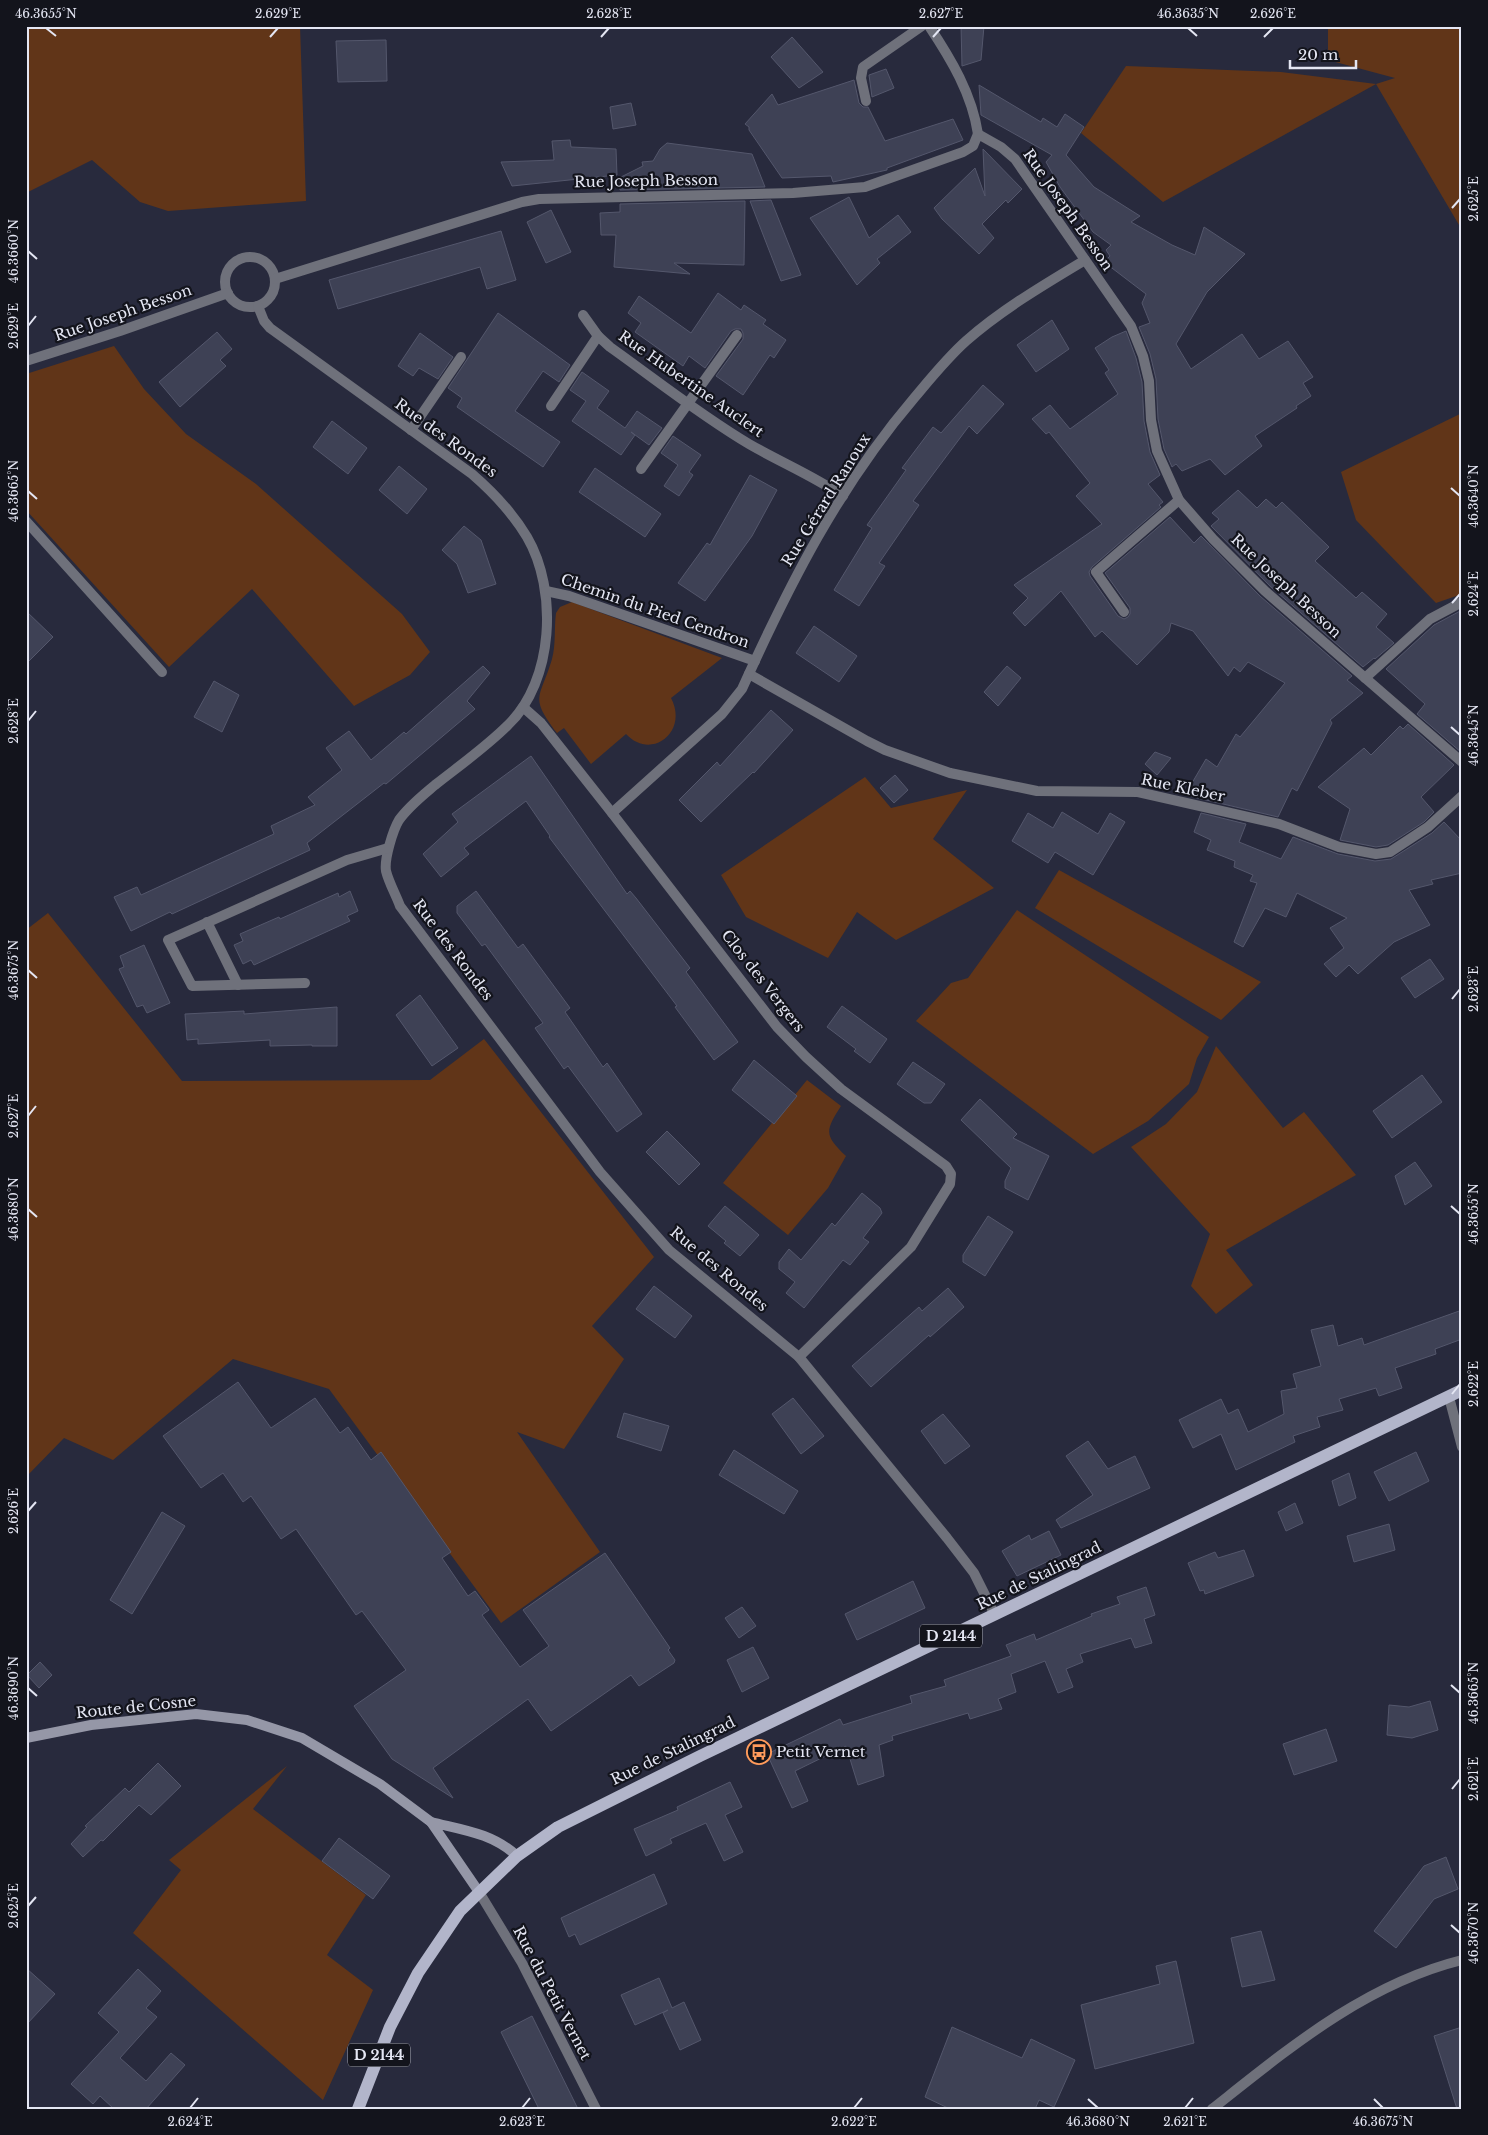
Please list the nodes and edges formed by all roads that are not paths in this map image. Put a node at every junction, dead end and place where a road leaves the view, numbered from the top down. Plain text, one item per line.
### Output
1 (922, 26) edge
2 (929, 26) edge
3 (866, 101) dead end
4 (978, 134) junction
5 (1085, 260) junction
6 (275, 279) junction
7 (228, 293) junction
8 (258, 306) junction
9 (583, 315) dead end
10 (737, 335) dead end
11 (598, 336) junction
12 (461, 357) dead end
13 (26, 361) edge
14 (688, 403) junction
15 (551, 406) dead end
16 (411, 430) junction
17 (641, 470) dead end
18 (843, 496) junction
19 (1179, 500) junction
20 (26, 521) edge
21 (546, 591) junction
22 (1462, 602) edge
23 (1124, 612) dead end
24 (755, 661) junction
25 (162, 672) dead end
26 (749, 674) junction
27 (1365, 678) junction
28 (523, 707) junction
29 (852, 734) joint
30 (1462, 762) edge
31 (1462, 796) edge
32 (612, 813) junction
33 (388, 848) junction
34 (208, 922) junction
35 (305, 984) dead end
36 (238, 985) junction
37 (799, 1357) junction
38 (1462, 1390) edge
39 (1448, 1397) junction
40 (1462, 1447) edge
41 (995, 1615) junction
42 (26, 1738) edge
43 (431, 1822) junction
44 (517, 1856) junction
45 (480, 1892) junction
46 (1462, 1960) edge
47 (358, 2109) edge
48 (596, 2109) edge
49 (1212, 2109) edge

1 - 3 street
2 - 4 street
4 - 5 street, Rue Joseph Besson
4 - 6 street, Rue Joseph Besson
5 - 18 street, Rue Gérard Ranoux
5 - 19 street, Rue Joseph Besson
6 - 7 street
6 - 8 street
7 - 8 street
7 - 13 street, Rue Joseph Besson
8 - 16 street, Rue des Rondes
9 - 11 street, Rue Hubertine Auclert
10 - 14 street
11 - 14 street, Rue Hubertine Auclert
11 - 15 street
12 - 16 street
14 - 17 street
14 - 18 street, Rue Hubertine Auclert
16 - 21 street, Rue des Rondes
18 - 24 street, Rue Gérard Ranoux
19 - 23 street
19 - 27 street, Rue Joseph Besson
20 - 25 street
21 - 24 street, Chemin du Pied Cendron
21 - 28 street, Rue des Rondes
22 - 27 street
24 - 26 street, Rue Gérard Ranoux
26 - 29 street, Chemin du Pied Cendron
26 - 32 street, Rue Gérard Ranoux
27 - 30 street, Rue Joseph Besson
28 - 32 street, Clos des Vergers
28 - 33 street, Rue des Rondes
29 - 31 street, Rue Kleber
32 - 37 street, Clos des Vergers
33 - 34 street
33 - 37 street, Rue des Rondes
34 - 36 street
34 - 36 street
35 - 36 street
37 - 41 street, Rue des Rondes
38 - 39 main road, Rue de Stalingrad / D 2144
39 - 40 street
39 - 41 main road, Rue de Stalingrad / D 2144
41 - 44 main road, Rue de Stalingrad / D 2144
42 - 43 main road, Route de Cosne
43 - 44 main road, Route de Cosne
43 - 45 main road, Route de Cosne
44 - 45 main road, Rue de Stalingrad / D 2144
45 - 47 main road, Rue de Stalingrad / D 2144
45 - 48 street, Rue du Petit Vernet
46 - 49 street

